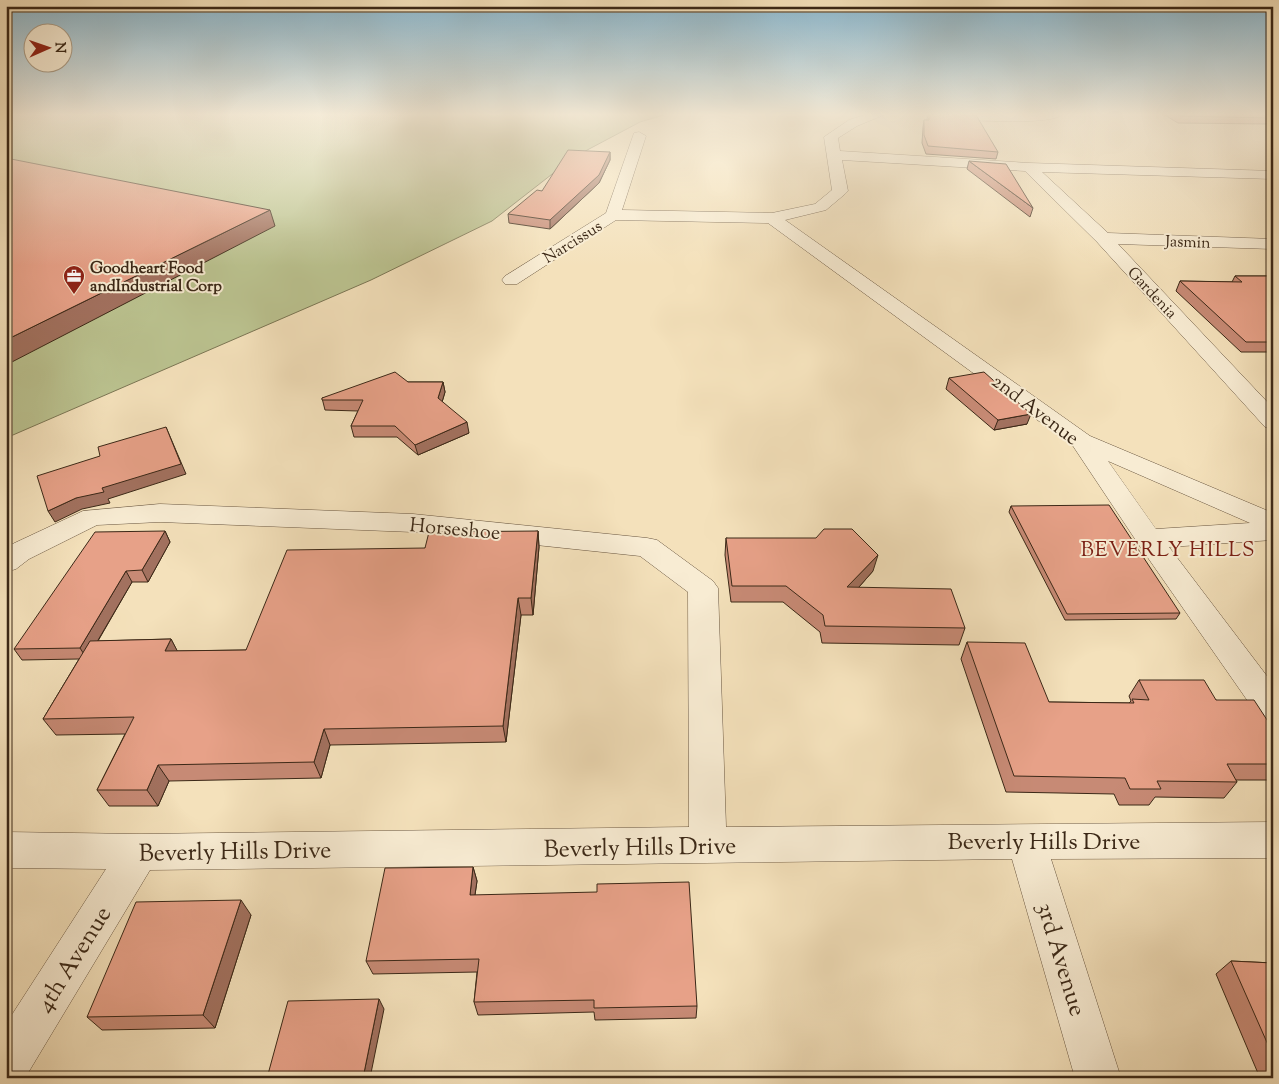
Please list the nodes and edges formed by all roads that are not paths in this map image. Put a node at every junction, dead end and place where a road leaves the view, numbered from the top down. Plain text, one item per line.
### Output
1 (630, 165) edge
2 (835, 165) edge
3 (993, 165) edge
4 (1029, 167) junction
5 (1273, 175) edge
6 (613, 215) junction
7 (772, 218) junction
8 (1103, 238) junction
9 (1273, 244) edge
10 (511, 280) dead end
11 (1273, 422) edge
12 (1082, 441) junction
13 (1273, 523) edge
14 (1273, 531) edge
15 (1149, 539) junction
16 (6, 562) edge
17 (1273, 710) edge
18 (1273, 840) edge
19 (1026, 841) junction
20 (708, 846) junction
21 (6, 850) edge
22 (139, 852) junction
23 (6, 1066) edge
24 (1098, 1078) edge

1 - 6 street, Narcissus
2 - 7 street
3 - 4 street
4 - 5 street
4 - 8 street, Gardenia
6 - 7 street
6 - 10 street, Narcissus
7 - 12 street, 2nd Avenue
8 - 9 street, Jasmin
8 - 11 street, Gardenia
12 - 13 street
12 - 15 street, 2nd Avenue
14 - 15 street
15 - 17 street, 2nd Avenue
16 - 20 street, Horseshoe
18 - 19 street, Beverly Hills Drive
19 - 20 street, Beverly Hills Drive
19 - 24 street, 3rd Avenue
20 - 22 street, Beverly Hills Drive
21 - 22 street, Beverly Hills Drive
22 - 23 street, 4th Avenue

